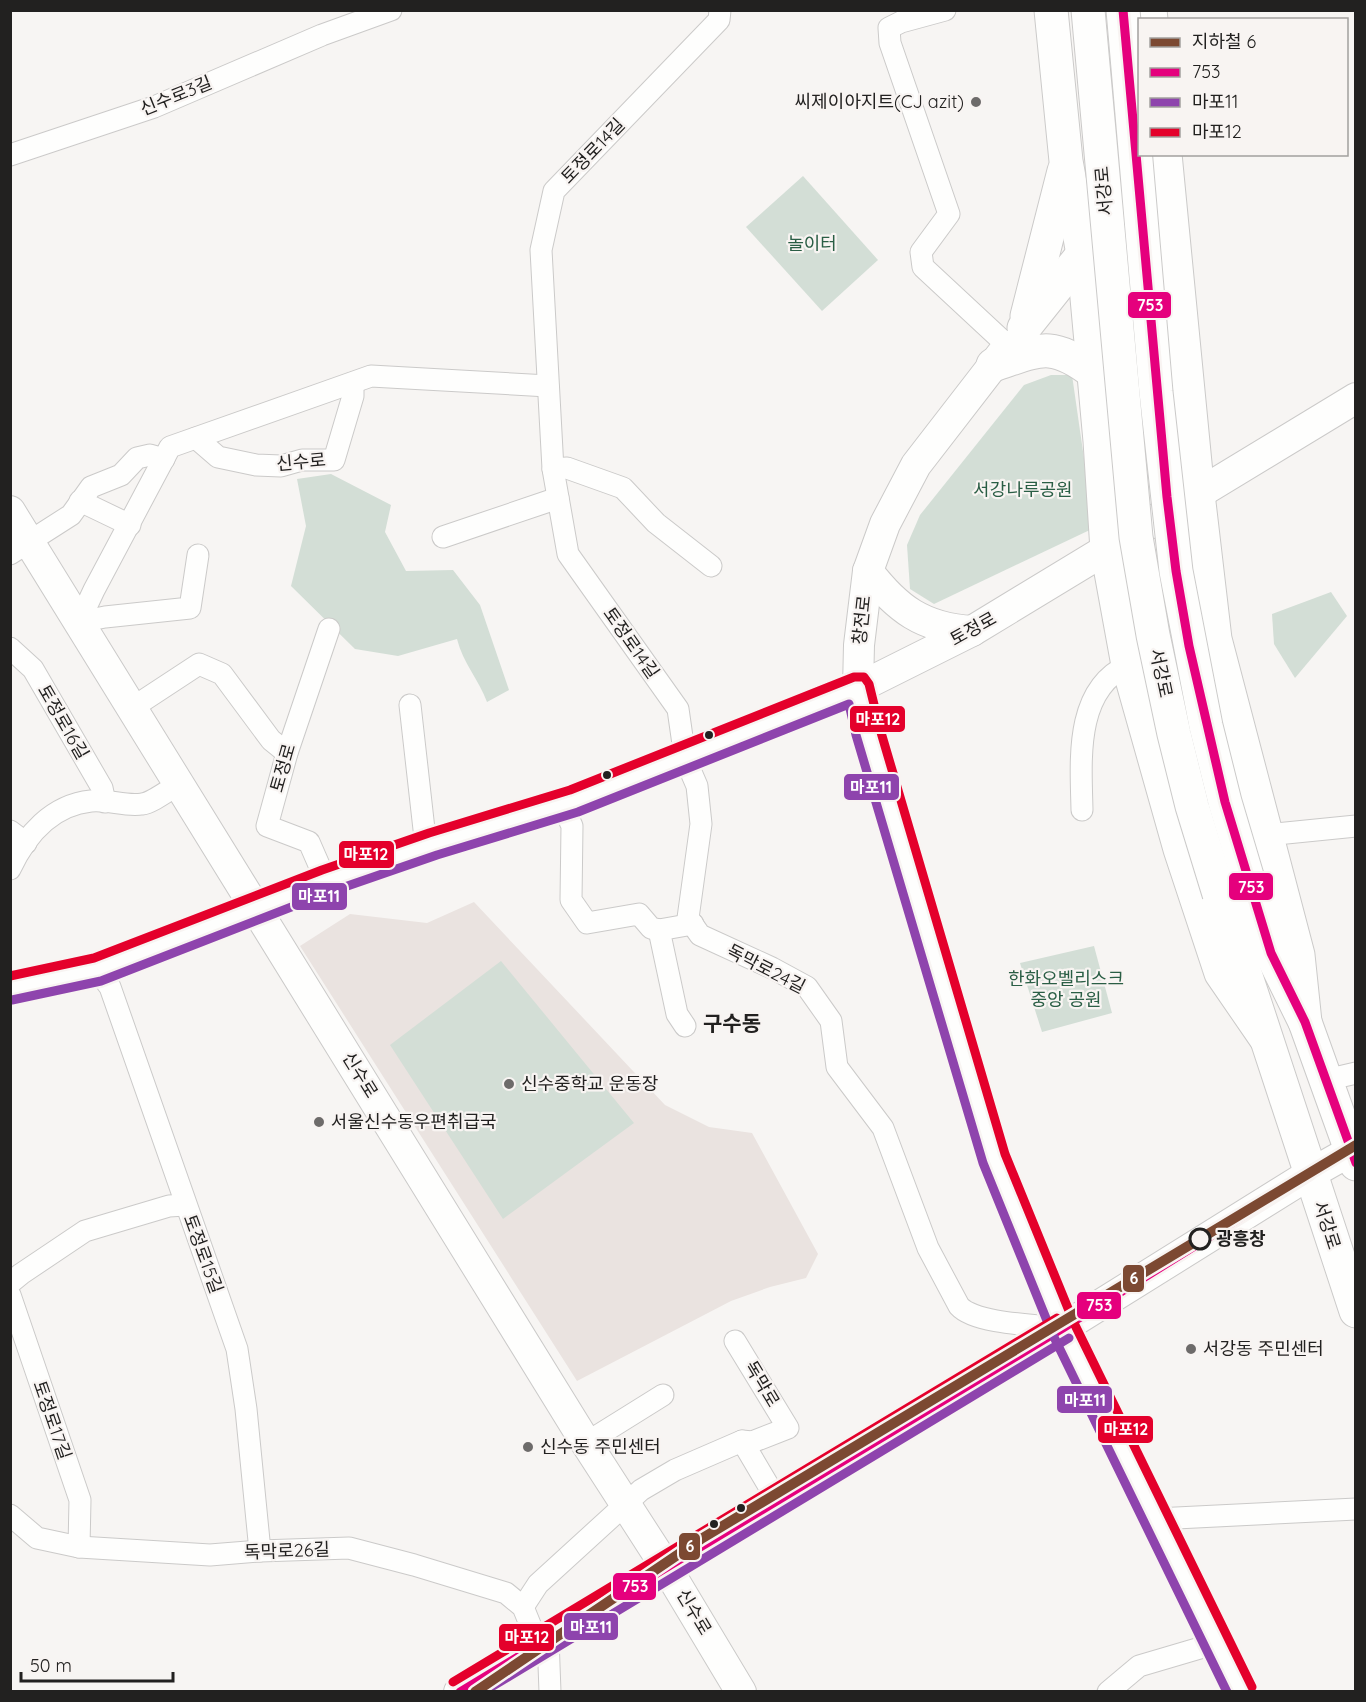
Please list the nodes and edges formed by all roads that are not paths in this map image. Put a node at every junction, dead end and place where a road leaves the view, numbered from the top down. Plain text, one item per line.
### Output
1 (391, 10) edge
2 (720, 10) edge
3 (945, 10) edge
4 (1051, 10) edge
5 (1088, 10) edge
6 (1123, 10) edge
7 (914, 14) edge
8 (335, 20) edge
9 (10, 155) edge
10 (1139, 156) edge
11 (1164, 156) edge
12 (1066, 161) junction
13 (1083, 254) junction
14 (1008, 346) junction
15 (1093, 372) junction
16 (353, 383) junction
17 (549, 386) junction
18 (1356, 398) edge
19 (196, 438) junction
20 (164, 459) junction
21 (553, 469) junction
22 (1198, 494) junction
23 (558, 498) junction
24 (80, 501) junction
25 (10, 511) edge
26 (130, 525) junction
27 (443, 537) dead end
28 (20, 548) edge
29 (1107, 550) junction
30 (198, 555) dead end
31 (711, 566) dead end
32 (868, 571) junction
33 (79, 622) junction
34 (329, 628) dead end
35 (972, 631) junction
36 (10, 648) edge
37 (1128, 665) junction
38 (858, 688) junction
39 (410, 705) dead end
40 (132, 708) junction
41 (287, 753) junction
42 (685, 758) junction
43 (178, 784) junction
44 (105, 802) junction
45 (562, 804) junction
46 (1082, 810) dead end
47 (1356, 826) edge
48 (1266, 835) junction
49 (18, 837) edge
50 (426, 847) junction
51 (10, 869) edge
52 (326, 881) junction
53 (256, 908) junction
54 (693, 924) junction
55 (659, 930) junction
56 (97, 970) junction
57 (10, 988) edge
58 (1305, 1022) junction
59 (685, 1026) dead end
60 (1265, 1037) junction
61 (1346, 1082) edge
62 (1354, 1154) edge
63 (1310, 1174) junction
64 (185, 1205) junction
65 (10, 1283) edge
66 (10, 1295) edge
67 (1356, 1311) edge
68 (1063, 1328) junction
69 (735, 1341) dead end
70 (663, 1395) dead end
71 (742, 1441) junction
72 (586, 1443) junction
73 (777, 1500) junction
74 (625, 1504) junction
75 (1356, 1509) edge
76 (10, 1515) edge
77 (1156, 1519) junction
78 (79, 1547) junction
79 (260, 1551) junction
80 (666, 1567) junction
81 (524, 1607) junction
82 (543, 1641) junction
83 (1217, 1643) junction
84 (459, 1692) edge
85 (550, 1692) edge
86 (741, 1692) edge
87 (1108, 1692) edge
88 (1241, 1692) edge

1 - 8 street, 신수로3길
2 - 17 street, 토정로14길
3 - 7 street
4 - 12 main road
5 - 60 main road, 서강로, bridge
6 - 58 main road, 서강로, bridge
7 - 14 street
8 - 9 street, 신수로3길
10 - 13 main road
11 - 22 main road
12 - 13 main road
12 - 14 main road
13 - 14 main road
13 - 15 main road
14 - 15 main road
14 - 32 main road, 창전로
15 - 29 main road
16 - 17 street
16 - 19 street
16 - 19 street, 신수로
17 - 21 street, 토정로14길
18 - 22 main road, 토정로
19 - 20 street
20 - 24 street
20 - 26 street
21 - 23 street, 토정로14길
21 - 31 street
22 - 29 main road, 토정로
22 - 48 main road
23 - 27 street
23 - 42 street, 토정로14길
24 - 26 street
24 - 28 street
25 - 28 main road, 신수로
26 - 33 street
28 - 33 main road, 신수로
29 - 35 main road, 토정로
29 - 37 main road
30 - 33 street
32 - 35 main road
32 - 38 main road, 창전로
33 - 40 main road, 신수로
34 - 41 street, 토정로
35 - 38 main road, 토정로
36 - 44 street, 토정로16길
37 - 46 street, 서강로
37 - 60 main road
38 - 42 main road, 토정로
38 - 68 main road, 창전로
39 - 50 street
40 - 41 street
40 - 43 main road, 신수로
41 - 52 street, 토정로
42 - 45 main road, 토정로
42 - 54 street
43 - 44 street
43 - 53 main road, 신수로
44 - 49 street
45 - 50 main road, 토정로
45 - 55 street
47 - 48 street
48 - 58 main road
49 - 51 street
50 - 52 main road, 토정로
52 - 53 main road, 토정로
53 - 56 main road, 토정로
53 - 72 main road, 신수로
54 - 55 street
54 - 68 street, 독막로24길
55 - 59 street
56 - 57 main road, 토정로
56 - 64 street, 토정로15길
58 - 61 main road, 서강로
60 - 63 main road, 서강로
61 - 62 main road, 서강로
62 - 63 main road
63 - 67 main road, 서강로
63 - 68 main road
64 - 65 street
64 - 79 street, 토정로15길
66 - 78 street, 토정로17길
68 - 73 main road
68 - 77 main road, 창전로
69 - 71 street, 독막로
70 - 72 street
71 - 73 street
71 - 74 street
72 - 74 main road, 신수로
73 - 80 main road
74 - 80 main road, 신수로
74 - 81 street
75 - 77 street
76 - 78 street, 독막로26길
77 - 83 main road, 창전로
78 - 79 street, 독막로26길
79 - 81 street, 독막로26길
80 - 82 main road
80 - 86 main road, 신수로
81 - 82 street
82 - 84 main road
82 - 85 street
83 - 87 street
83 - 88 main road, 창전로

